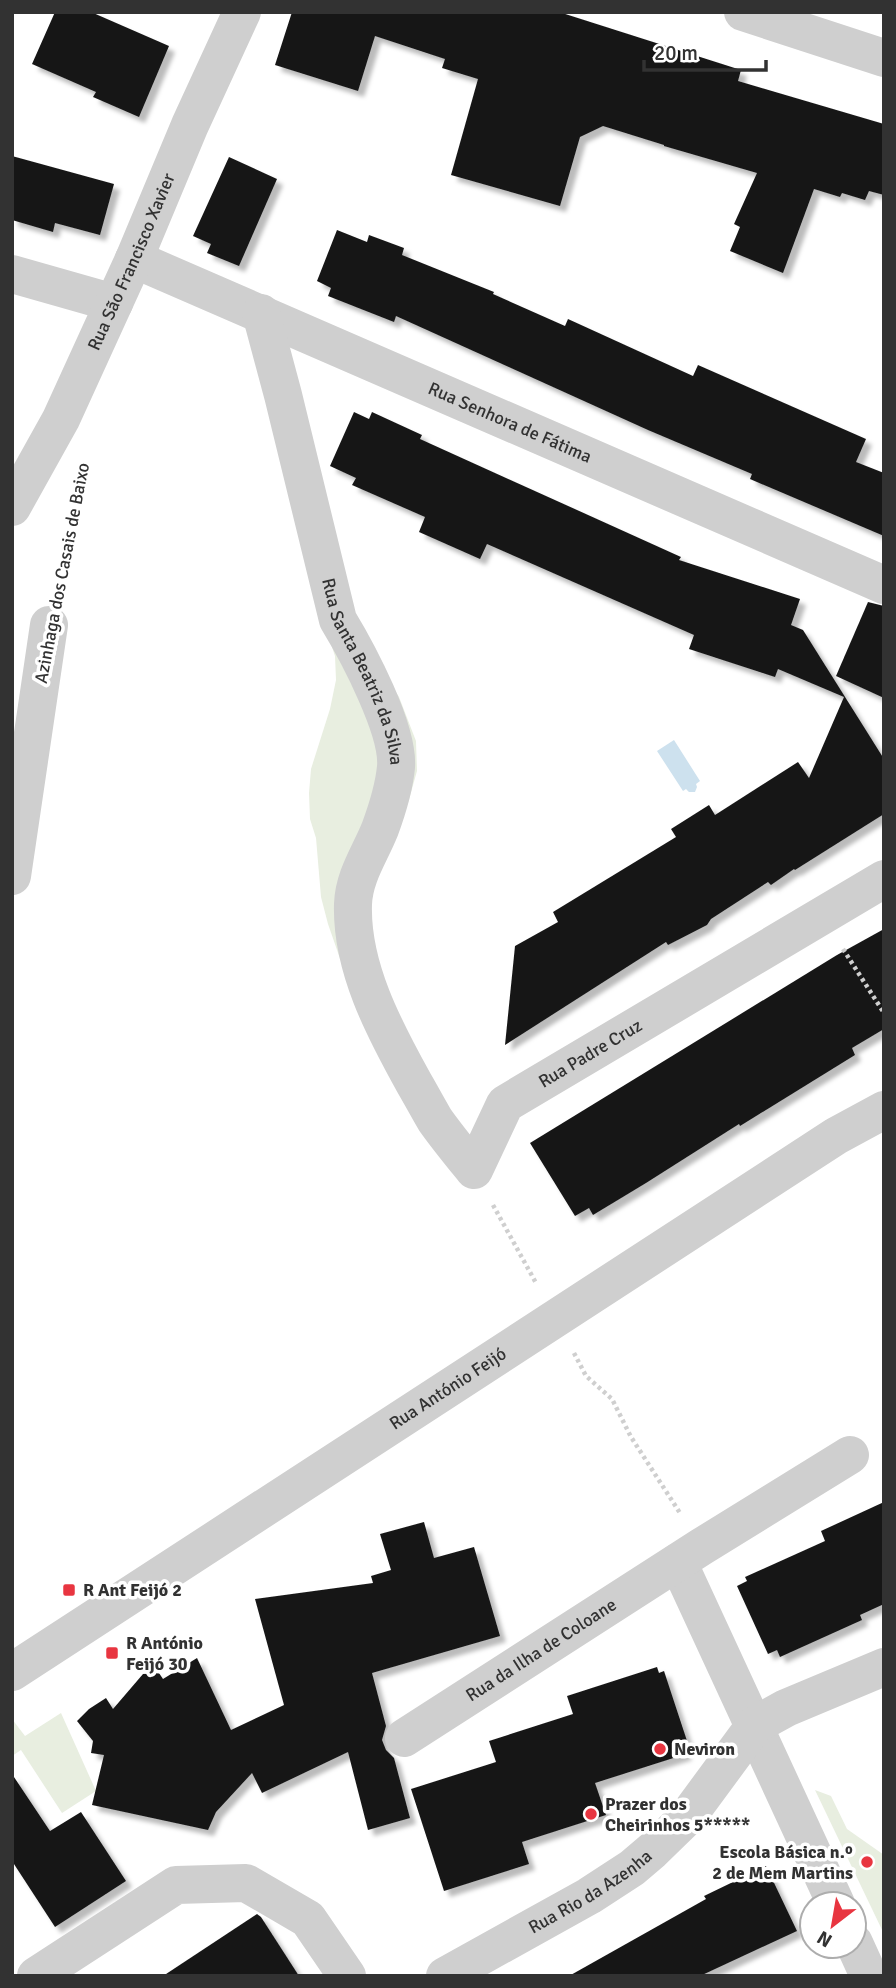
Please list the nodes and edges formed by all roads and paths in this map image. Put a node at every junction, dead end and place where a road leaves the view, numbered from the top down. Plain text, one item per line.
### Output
1 (242, 12) edge
2 (743, 12) edge
3 (884, 58) edge
4 (134, 259) junction
5 (12, 274) edge
6 (114, 303) junction
7 (261, 313) junction
8 (84, 456) dead end
9 (12, 507) edge
10 (884, 585) edge
11 (49, 625) joint
12 (12, 876) edge
13 (884, 879) edge
14 (822, 916) junction
15 (884, 1013) edge
16 (884, 1110) edge
17 (474, 1170) junction
18 (556, 1318) junction
19 (850, 1455) dead end
20 (690, 1554) junction
21 (884, 1667) edge
22 (12, 1672) edge
23 (755, 1725) junction
24 (404, 1738) dead end
25 (830, 1890) edge
26 (862, 1960) edge
27 (36, 1976) edge
28 (347, 1976) edge
29 (445, 1976) edge
30 (869, 1976) edge

1 - 4 street, Rua São Francisco Xavier
2 - 3 street
4 - 6 street, Rua São Francisco Xavier
4 - 7 street, Rua Senhora de Fátima
5 - 6 street
6 - 9 street, Rua São Francisco Xavier
7 - 10 street, Rua Senhora de Fátima
7 - 17 street, Rua Santa Beatriz da Silva
8 - 11 path, Azinhaga dos Casais de Baixo
11 - 12 street, Azinhaga dos Casais de Baixo
13 - 14 street, Rua Padre Cruz
14 - 15 path
14 - 17 street, Rua Padre Cruz
16 - 18 street, Rua António Feijó
17 - 18 path
18 - 20 path
18 - 22 street, Rua António Feijó
19 - 20 street, Rua da Ilha de Coloane
20 - 23 street
20 - 24 street, Rua da Ilha de Coloane
21 - 23 street, Rua Rio da Azenha
23 - 25 street
23 - 29 street, Rua Rio da Azenha
26 - 30 street
27 - 28 street

